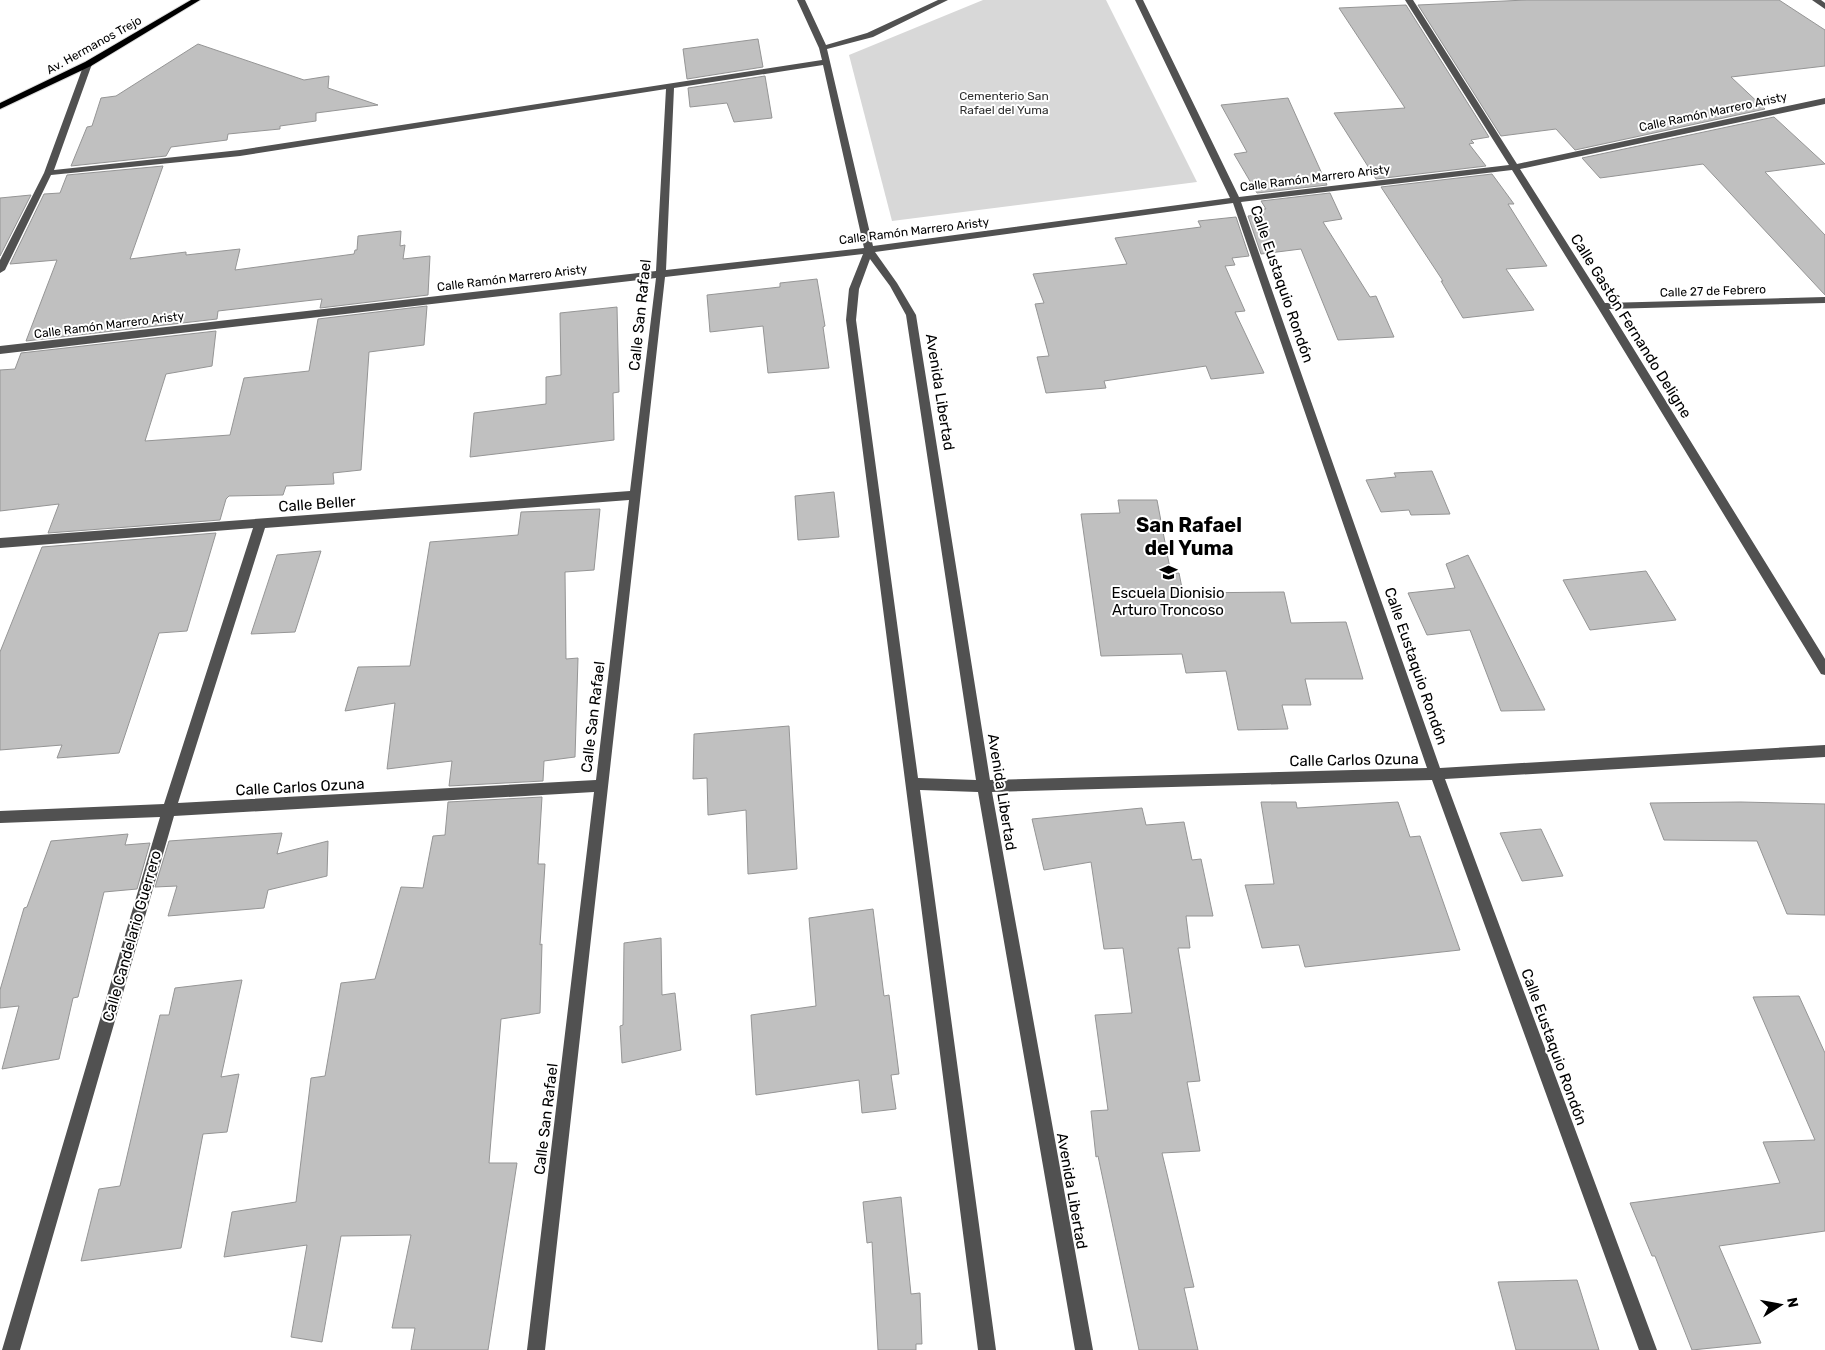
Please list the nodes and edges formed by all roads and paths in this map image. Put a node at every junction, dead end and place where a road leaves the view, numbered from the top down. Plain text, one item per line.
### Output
1 (801, 0) edge
2 (944, 0) edge
3 (1139, 0) edge
4 (1409, 0) edge
5 (1816, 0) edge
6 (190, 1) edge
7 (1825, 7) edge
8 (823, 48) junction
9 (826, 62) junction
10 (88, 64) junction
11 (670, 87) junction
12 (1825, 101) edge
13 (0, 106) edge
14 (1516, 168) junction
15 (48, 172) junction
16 (1236, 200) junction
17 (869, 250) junction
18 (0, 270) edge
19 (661, 274) junction
20 (1825, 300) edge
21 (1602, 306) junction
22 (0, 350) edge
23 (636, 495) junction
24 (260, 524) junction
25 (0, 542) edge
26 (1825, 670) edge
27 (1825, 750) edge
28 (1436, 774) junction
29 (913, 784) junction
30 (601, 786) junction
31 (984, 786) junction
32 (169, 810) junction
33 (0, 817) edge
34 (11, 1350) edge
35 (536, 1350) edge
36 (987, 1350) edge
37 (1084, 1350) edge
38 (1648, 1350) edge

1 - 8 street, Avenida Libertad
2 - 8 street
3 - 16 street, Calle Eustaquio Rondón
4 - 14 street, Calle Gastón Fernando Deligne
5 - 7 street
6 - 10 main road, Av. Hermanos Trejo
8 - 9 street, Avenida Libertad
9 - 11 street
9 - 17 street, Avenida Libertad
10 - 13 main road, Av. Hermanos Trejo
10 - 15 street
11 - 15 street
11 - 19 street, Calle San Rafael
12 - 14 street, Calle Ramón Marrero Aristy
14 - 16 street, Calle Ramón Marrero Aristy
14 - 21 street, Calle Gastón Fernando Deligne
15 - 18 street
16 - 17 street, Calle Ramón Marrero Aristy
16 - 28 street, Calle Eustaquio Rondón
17 - 19 street, Calle Ramón Marrero Aristy
17 - 29 street
17 - 31 street, Avenida Libertad
19 - 22 street, Calle Ramón Marrero Aristy
19 - 23 street, Calle San Rafael
20 - 21 street, Calle 27 de Febrero
21 - 26 street, Calle Gastón Fernando Deligne
23 - 24 street, Calle Beller
23 - 30 street, Calle San Rafael
24 - 25 street, Calle Beller
24 - 32 street, Calle Candelario Guerrero
27 - 28 street, Calle Carlos Ozuna
28 - 31 street, Calle Carlos Ozuna
28 - 38 street, Calle Eustaquio Rondón
29 - 31 street, Calle Carlos Ozuna
29 - 36 street
30 - 32 street, Calle Carlos Ozuna
30 - 35 street, Calle San Rafael
31 - 37 street, Avenida Libertad
32 - 33 street, Calle Carlos Ozuna
32 - 34 street, Calle Candelario Guerrero

